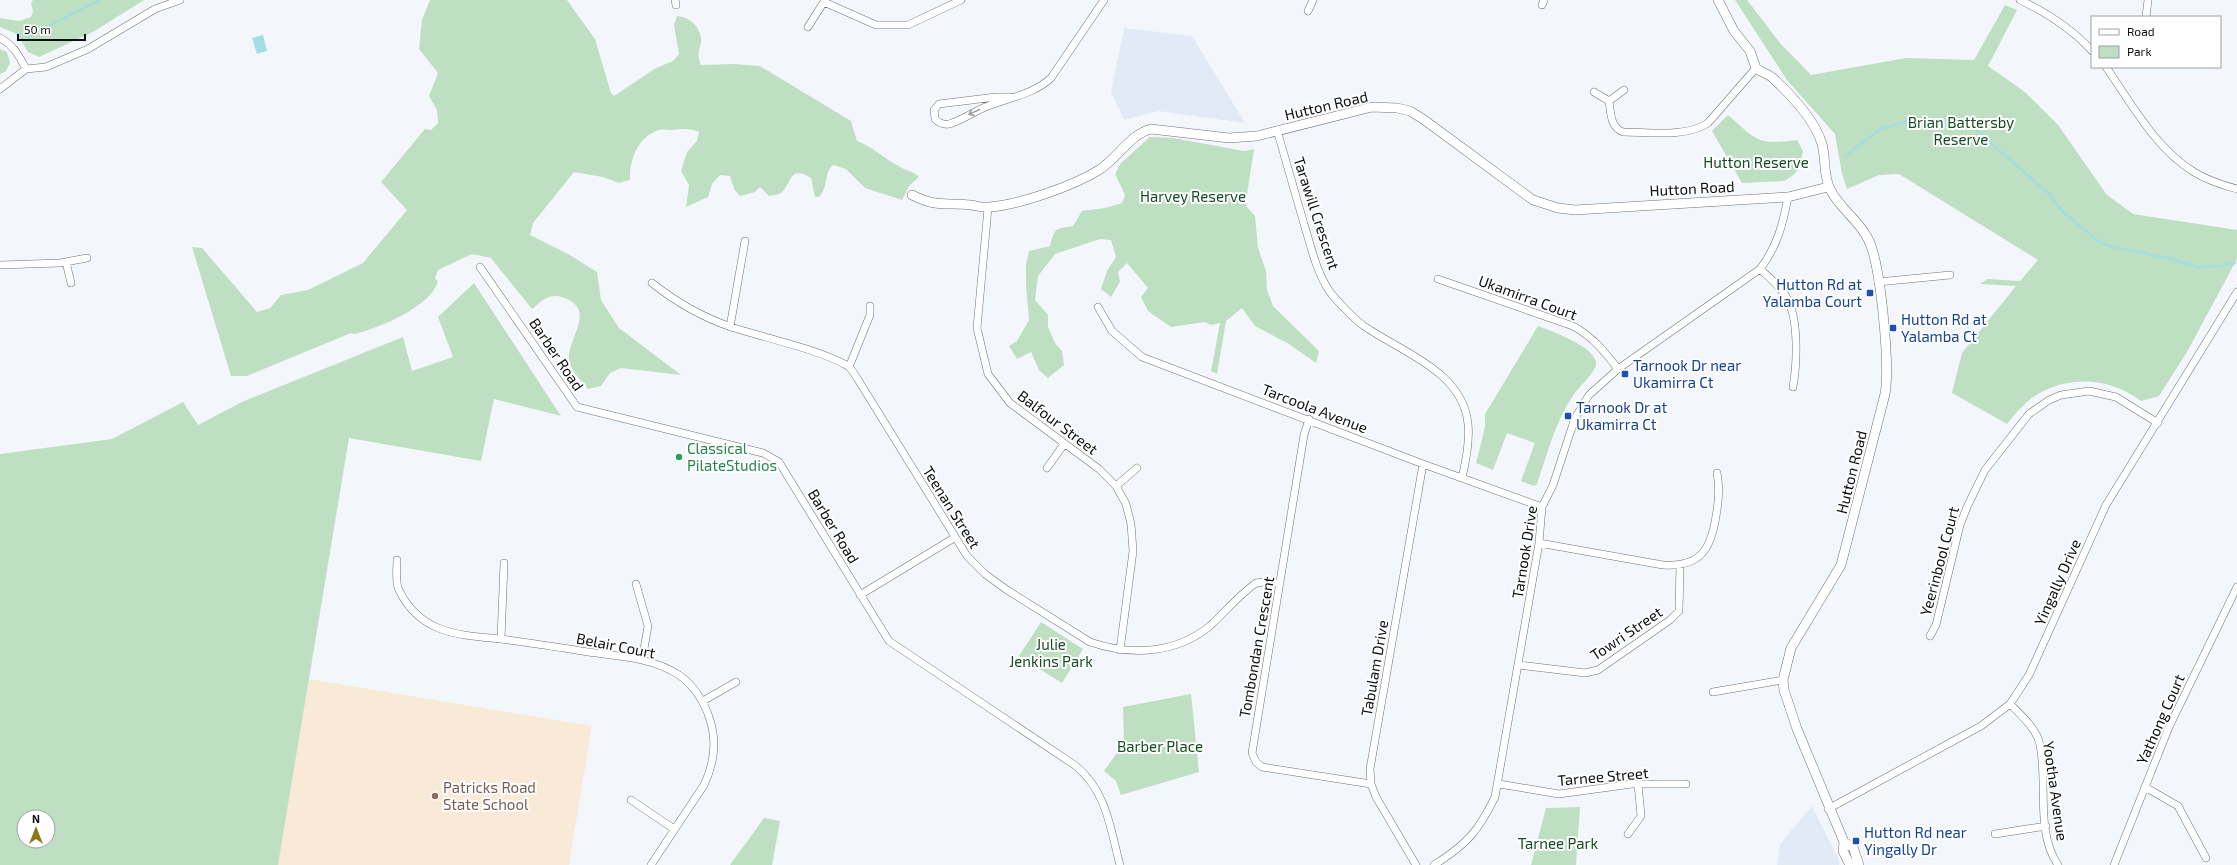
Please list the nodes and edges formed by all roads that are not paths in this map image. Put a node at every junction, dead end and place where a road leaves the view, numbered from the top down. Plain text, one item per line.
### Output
1 (180, 0) edge
2 (960, 0) edge
3 (1104, 0) edge
4 (1314, 0) edge
5 (1718, 0) edge
6 (2020, 0) edge
7 (2148, 0) edge
8 (824, 1) edge
9 (1308, 11) dead end
10 (2146, 16) edge
11 (808, 27) dead end
12 (0, 38) edge
13 (2091, 50) edge
14 (1756, 68) junction
15 (2107, 68) edge
16 (26, 70) junction
17 (0, 88) edge
18 (1624, 90) dead end
19 (1594, 92) dead end
20 (1010, 97) junction
21 (1610, 101) junction
22 (1277, 130) junction
23 (1828, 187) junction
24 (2237, 189) edge
25 (912, 195) dead end
26 (1788, 197) junction
27 (988, 208) junction
28 (745, 241) dead end
29 (87, 258) dead end
30 (66, 262) junction
31 (0, 265) edge
32 (480, 267) dead end
33 (1760, 269) junction
34 (1950, 275) dead end
35 (1438, 279) dead end
36 (1878, 282) junction
37 (70, 283) dead end
38 (652, 283) dead end
39 (2237, 292) edge
40 (2235, 302) edge
41 (870, 306) dead end
42 (1098, 307) dead end
43 (730, 327) junction
44 (849, 367) junction
45 (1618, 369) junction
46 (1793, 387) dead end
47 (1309, 419) junction
48 (2158, 423) junction
49 (1064, 444) junction
50 (1423, 464) junction
51 (1047, 468) dead end
52 (1137, 468) dead end
53 (1717, 473) dead end
54 (1462, 478) junction
55 (1116, 486) junction
56 (1542, 507) junction
57 (954, 538) junction
58 (1539, 543) junction
59 (397, 560) dead end
60 (504, 563) dead end
61 (1680, 566) junction
62 (1280, 583) junction
63 (636, 584) dead end
64 (2237, 587) edge
65 (860, 595) junction
66 (1930, 636) dead end
67 (501, 639) junction
68 (1120, 650) junction
69 (642, 660) junction
70 (1519, 665) junction
71 (1783, 680) junction
72 (736, 682) dead end
73 (1713, 692) dead end
74 (703, 702) junction
75 (2010, 704) junction
76 (1371, 784) junction
77 (1499, 784) junction
78 (1638, 784) junction
79 (1686, 784) dead end
80 (2145, 787) junction
81 (631, 800) dead end
82 (1828, 809) junction
83 (2046, 826) junction
84 (674, 829) junction
85 (1628, 834) dead end
86 (1994, 834) dead end
87 (1844, 842) junction
88 (2206, 858) dead end
89 (1848, 864) edge
90 (651, 865) edge
91 (1120, 865) edge
92 (1416, 865) edge
93 (1434, 865) edge
94 (1859, 865) edge
95 (2058, 865) edge
96 (2114, 865) edge

1 - 16 street
2 - 8 street
3 - 20 street
4 - 9 street
5 - 14 street
6 - 13 street
7 - 10 street
8 - 11 street
12 - 16 street
14 - 21 street
14 - 23 street
15 - 24 street
16 - 17 street
18 - 21 street
19 - 21 street
20 -> 20 street
22 - 26 street, Hutton Road
22 - 27 street, Hutton Road
22 - 54 street, Tarawill Crescent
23 - 26 street, Hutton Road
23 - 36 street, Hutton Road
25 - 27 street, Hutton Road
26 - 33 street, Tarnook Drive
27 - 49 street, Balfour Street
28 - 43 street
29 - 30 street
30 - 31 street
30 - 37 street
32 - 65 street, Barber Road
33 - 45 street, Tarnook Drive
33 - 46 street
34 - 36 street
35 - 45 street, Ukamirra Court
36 - 71 street, Hutton Road
38 - 43 street
39 - 40 street, Yingally Drive
40 - 48 street, Yingally Drive
41 - 44 street
42 - 47 street, Tarcoola Avenue
43 - 44 street
44 - 57 street, Teenan Street
45 - 56 street, Tarnook Drive
47 - 50 street, Tarcoola Avenue
47 - 62 street, Tombondan Crescent
48 - 66 street, Yeerinbool Court
48 - 75 street, Yingally Drive
49 - 51 street
49 - 55 street, Balfour Street
50 - 54 street, Tarcoola Avenue
50 - 76 street, Tabulam Drive
52 - 55 street
53 - 61 street
54 - 56 street, Tarcoola Avenue
55 - 68 street, Balfour Street
56 - 58 street, Tarnook Drive
57 - 65 street
57 - 68 street, Teenan Street
58 - 61 street
58 - 70 street, Tarnook Drive
59 - 67 street, Belair Court
60 - 67 street
61 - 70 street, Towri Street
62 - 68 street, Teenan Street
62 - 76 street, Tombondan Crescent
63 - 69 street
64 - 80 street, Yathong Court
65 - 91 street, Barber Road
67 - 69 street, Belair Court
69 - 74 street, Belair Court
70 - 77 street, Tarnook Drive
71 - 73 street
71 - 82 street, Hutton Road
72 - 74 street
74 - 84 street, Belair Court
75 - 82 street, Yingally Drive
75 - 83 street, Yootha Avenue
76 - 92 street, Tabulam Drive
77 - 78 street, Tarnee Street
77 - 93 street, Tarnook Drive
78 - 79 street, Tarnee Street
78 - 85 street
80 - 88 street
80 - 96 street, Yathong Court
81 - 84 street
82 - 87 street, Hutton Road
83 - 86 street
83 - 95 street, Yootha Avenue
84 - 90 street, Belair Court
87 - 89 street, Hutton Road
87 - 94 street, Hutton Road

